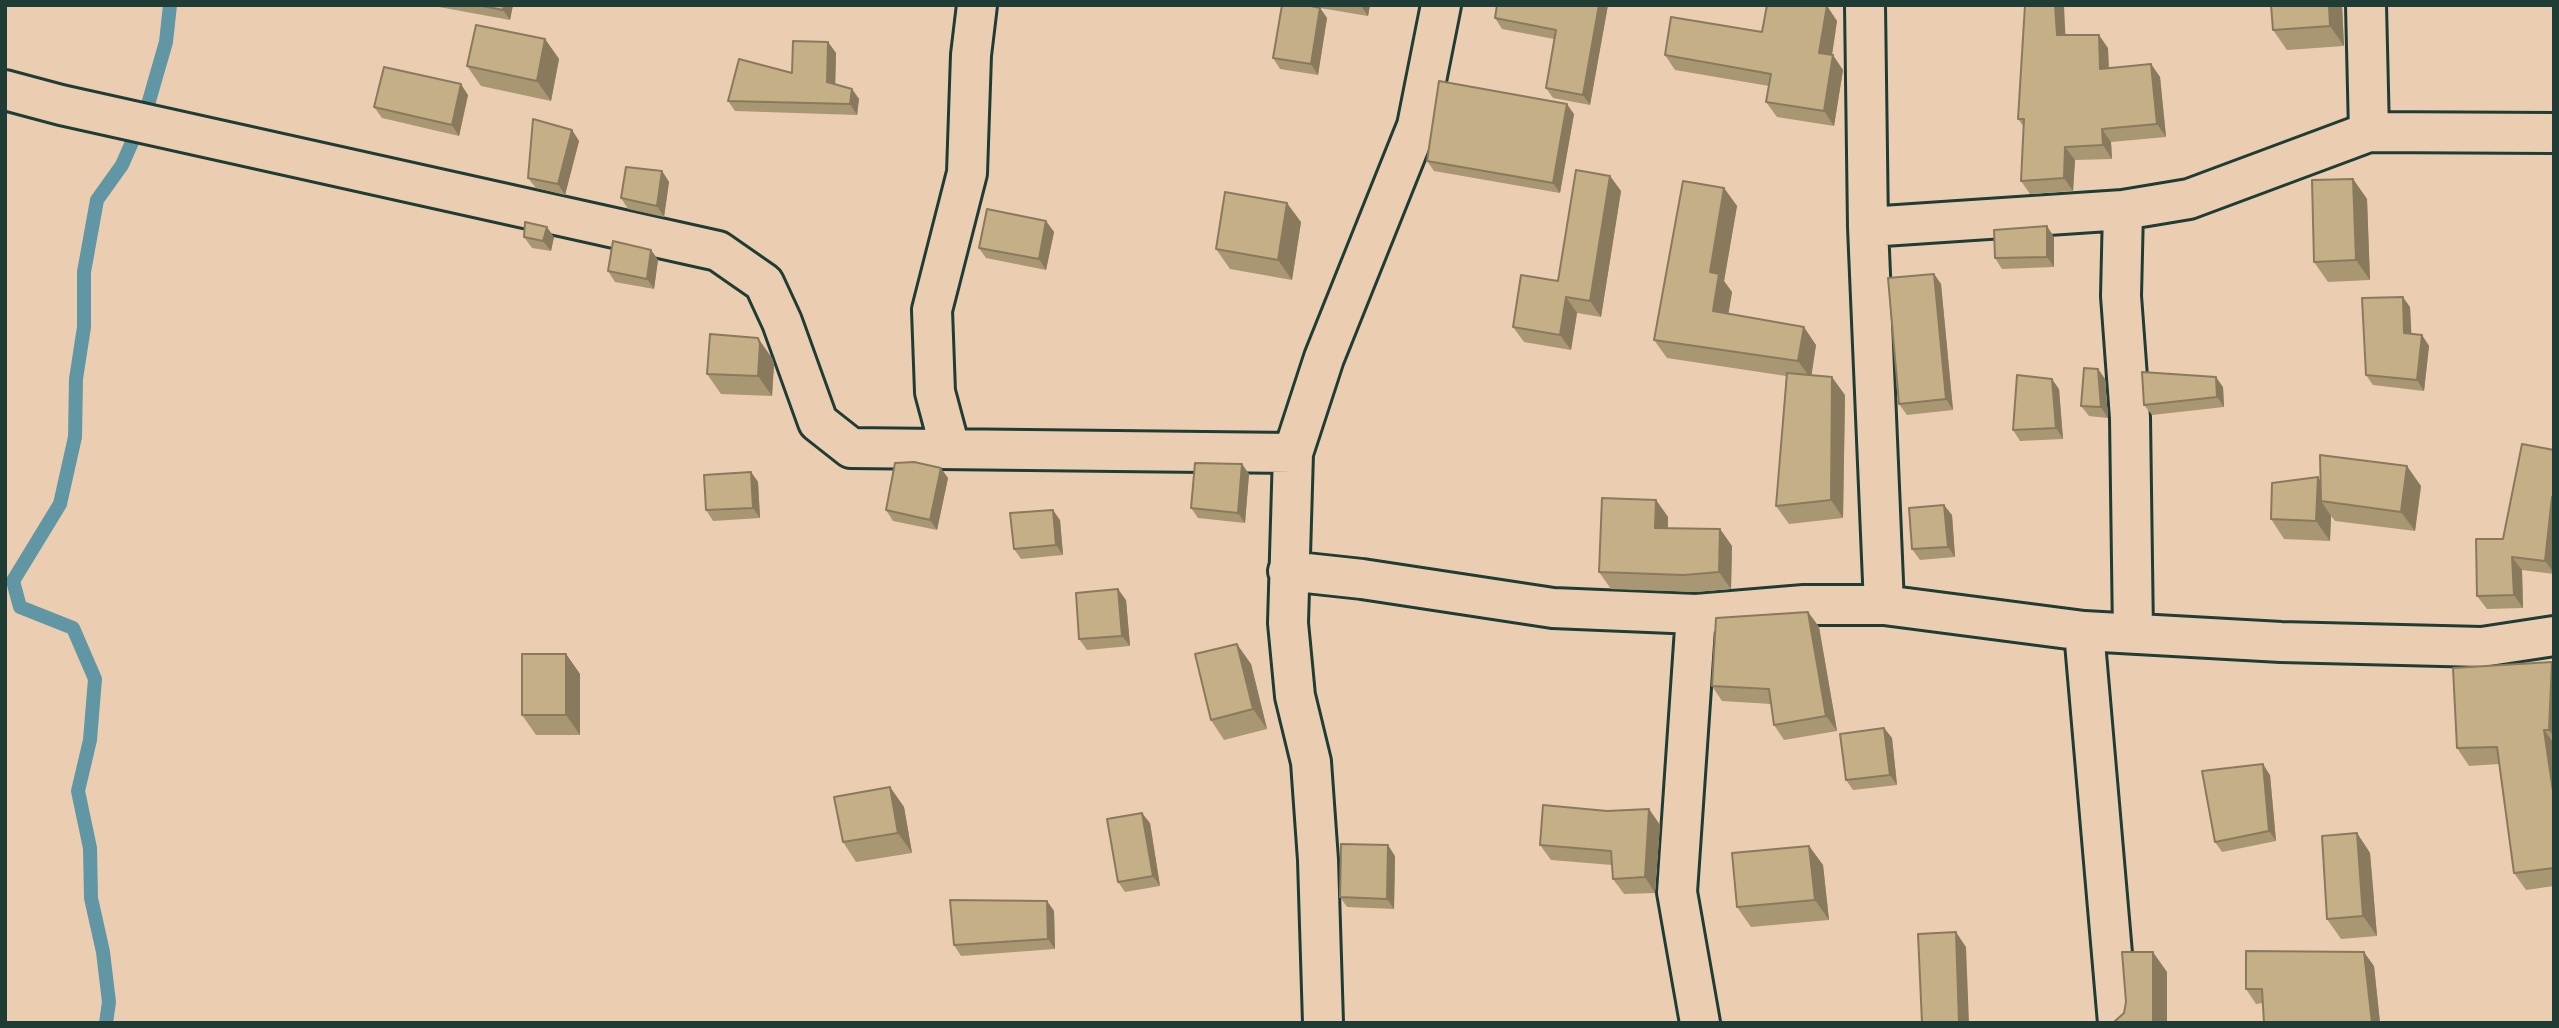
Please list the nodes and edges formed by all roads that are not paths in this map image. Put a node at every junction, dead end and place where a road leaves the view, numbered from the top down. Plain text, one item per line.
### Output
1 (977, 5) edge
2 (1441, 5) edge
3 (1865, 5) edge
4 (2366, 5) edge
5 (5, 90) edge
6 (2369, 132) junction
7 (2554, 133) edge
8 (2123, 210) junction
9 (1868, 227) junction
10 (950, 448) junction
11 (1293, 453) junction
12 (1288, 571) junction
13 (1884, 605) junction
14 (1696, 614) junction
15 (2084, 631) junction
16 (2133, 633) junction
17 (2554, 636) edge
18 (1323, 1023) edge
19 (1700, 1023) edge
20 (2118, 1023) edge

1 - 10 street
2 - 11 street
3 - 9 street
4 - 6 street
5 - 10 street
6 - 7 street
6 - 8 street
8 - 9 street
8 - 16 street
9 - 13 street
10 - 11 street
11 - 12 street
12 - 14 street
12 - 18 street
13 - 14 street
13 - 15 street
14 - 19 street
15 - 16 street
15 - 20 street
16 - 17 street

